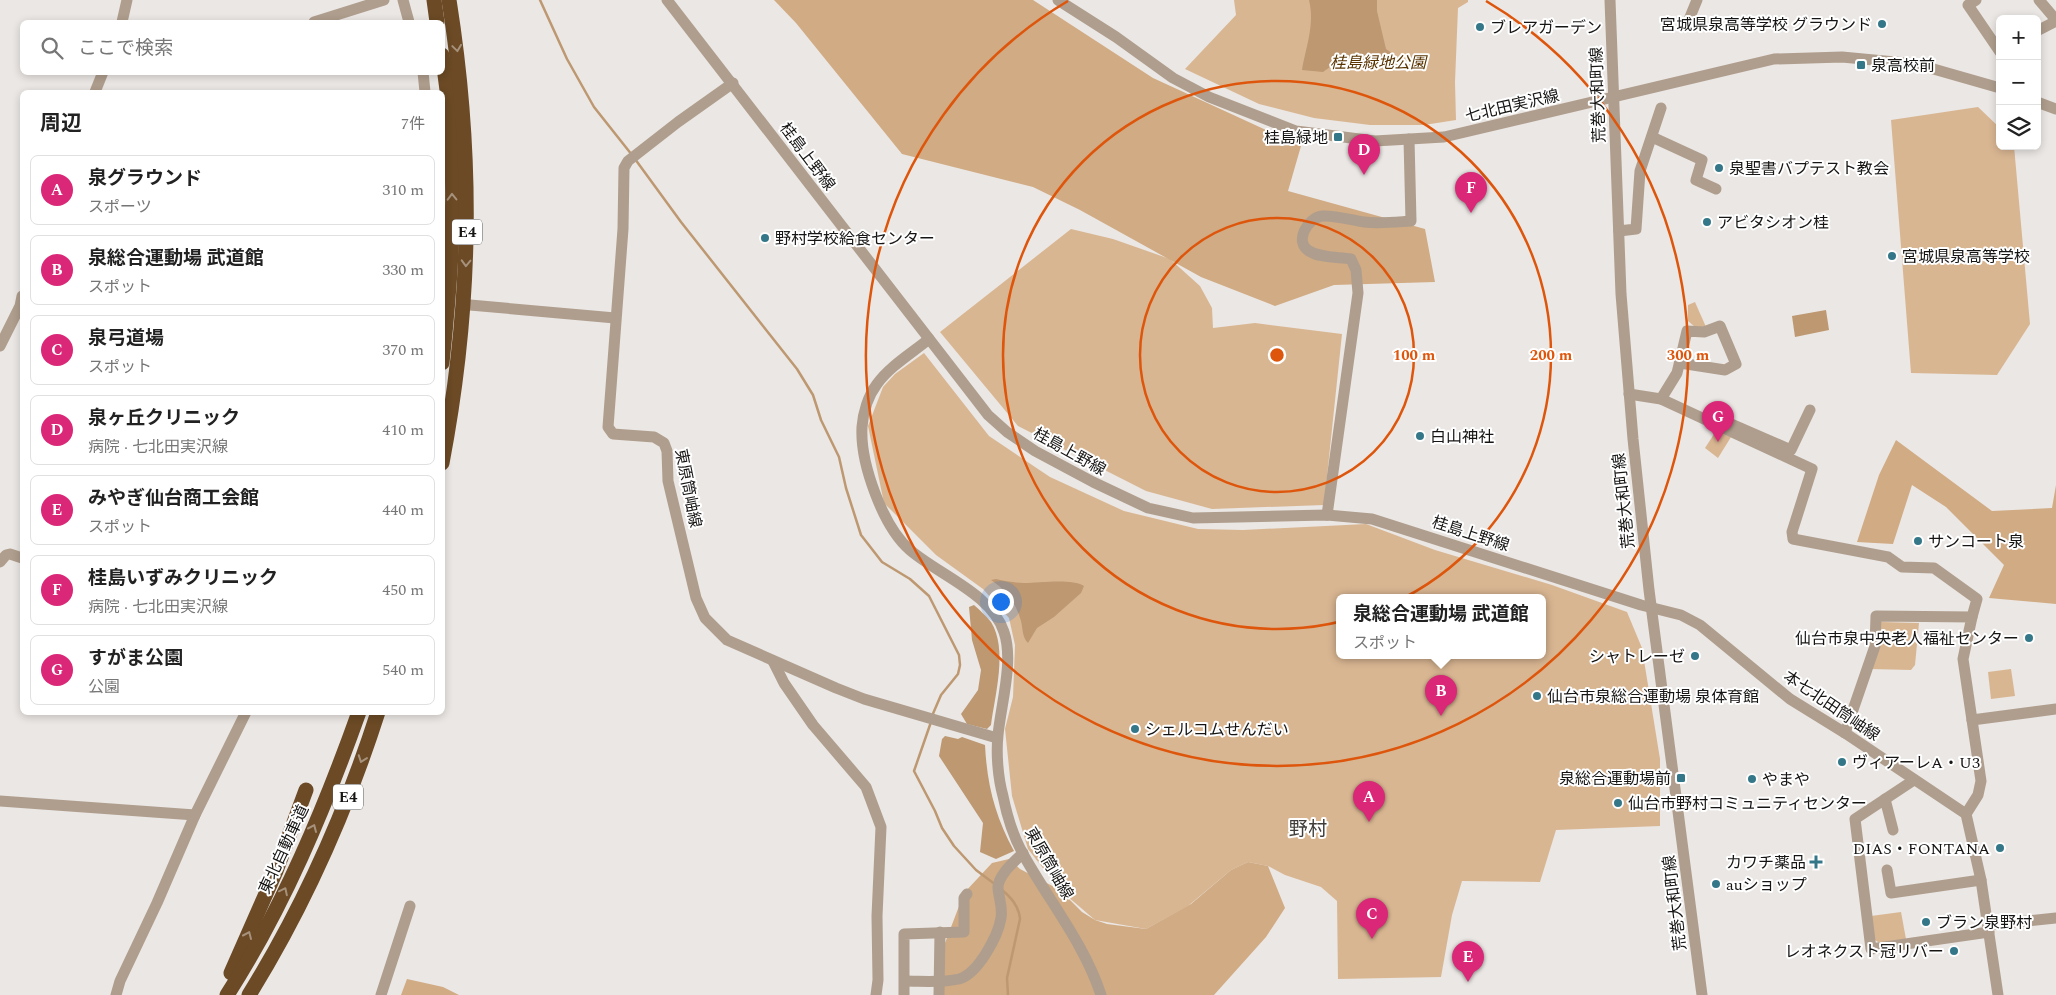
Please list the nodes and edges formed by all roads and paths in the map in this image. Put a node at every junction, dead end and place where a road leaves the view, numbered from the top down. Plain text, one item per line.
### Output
1 (127, 0) edge
2 (384, 0) edge
3 (403, 0) edge
4 (434, 0) edge
5 (450, 0) edge
6 (667, 0) edge
7 (1058, 0) edge
8 (1610, 0) edge
9 (1697, 0) edge
10 (1976, 0) edge
11 (2039, 0) edge
12 (1690, 17) dead end
13 (122, 20) edge
14 (320, 20) edge
15 (408, 20) edge
16 (437, 20) edge
17 (2056, 20) edge
18 (2041, 29) edge
19 (1996, 46) edge
20 (102, 75) edge
21 (423, 75) edge
22 (444, 75) edge
23 (733, 83) junction
24 (1996, 87) edge
25 (96, 90) edge
26 (425, 90) edge
27 (1614, 98) junction
28 (2041, 103) edge
29 (1661, 108) dead end
30 (2056, 108) edge
31 (1652, 137) junction
32 (1409, 140) junction
33 (1716, 190) dead end
34 (1618, 231) junction
35 (451, 263) junction
36 (445, 281) edge
37 (470, 305) dead end
38 (20, 306) edge
39 (615, 318) junction
40 (445, 330) edge
41 (929, 339) junction
42 (0, 346) edge
43 (1680, 363) junction
44 (1629, 394) junction
45 (1661, 399) junction
46 (1810, 410) dead end
47 (1720, 426) junction
48 (445, 445) edge
49 (1327, 515) junction
50 (20, 557) edge
51 (0, 562) edge
52 (1652, 607) junction
53 (1972, 617) junction
54 (773, 661) junction
55 (2056, 709) edge
56 (245, 715) edge
57 (358, 715) edge
58 (377, 715) edge
59 (1972, 720) junction
60 (1845, 732) junction
61 (998, 738) junction
62 (1914, 780) junction
63 (306, 790) dead end
64 (1885, 799) junction
65 (0, 801) edge
66 (1966, 814) junction
67 (195, 815) junction
68 (1893, 830) dead end
69 (1023, 854) junction
70 (1887, 870) dead end
71 (313, 880) junction
72 (1981, 880) junction
73 (967, 894) dead end
74 (410, 906) dead end
75 (2056, 918) edge
76 (1988, 928) junction
77 (940, 932) junction
78 (939, 980) junction
79 (905, 981) junction
80 (116, 995) edge
81 (220, 995) edge
82 (227, 995) edge
83 (249, 995) edge
84 (259, 995) edge
85 (381, 995) edge
86 (876, 995) edge
87 (904, 995) edge
88 (939, 995) edge
89 (1101, 995) edge
90 (1702, 995) edge
91 (1998, 995) edge

1 - 13 street
2 - 14 street
3 - 15 street
4 - 16 highway
5 -> 48 highway, E4
6 - 23 street, 桂島上野線
7 - 32 street, 七北田実沢線
8 - 27 street, 荒巻大和町線
9 - 12 street
10 - 19 street
11 - 17 street
17 - 18 street
20 - 25 street
21 - 26 street
35 -> 22 highway, E4
23 - 39 street, 東原筒岫線
23 - 41 street, 桂島上野線
24 - 27 street, 七北田実沢線
27 - 32 street, 七北田実沢線
27 - 34 street, 荒巻大和町線
28 - 30 street
29 - 31 street
31 - 33 street
31 - 34 street
32 - 49 street
34 - 44 street, 荒巻大和町線
35 - 36 highway
35 - 40 highway, E4
37 - 39 street
38 - 42 street
39 - 54 street, 東原筒岫線
41 - 49 street, 桂島上野線
41 - 61 street, 東原筒岫線
43 - 43 street
43 - 45 street
44 - 45 street
44 - 52 street, 荒巻大和町線
45 - 47 street
46 - 47 street
47 - 53 street
49 - 52 street, 桂島上野線
50 - 51 street
52 - 60 street, 本七北田筒岫線
52 - 90 street, 荒巻大和町線
53 - 59 street
53 - 60 street
54 - 61 street, 東原筒岫線
54 - 86 street
55 - 59 street
56 - 67 street
82 -> 57 highway, 東北自動車道 / E4
58 -> 71 highway, E4
59 - 66 street
60 - 62 street, 本七北田筒岫線
61 - 69 street, 東原筒岫線
62 - 64 street
62 - 66 street, 本七北田筒岫線
81 -> 63 highway
64 - 68 street
64 - 76 street
65 - 67 street
66 - 72 street
67 - 80 street
69 - 78 street
69 - 89 street, 東原筒岫線
70 - 72 street
71 - 83 highway, E4
71 - 84 highway
72 - 76 street
73 - 77 street
74 - 85 street
75 - 76 street
76 - 91 street
77 - 78 street
77 - 79 street
78 - 79 street
78 - 88 street
79 - 87 street

